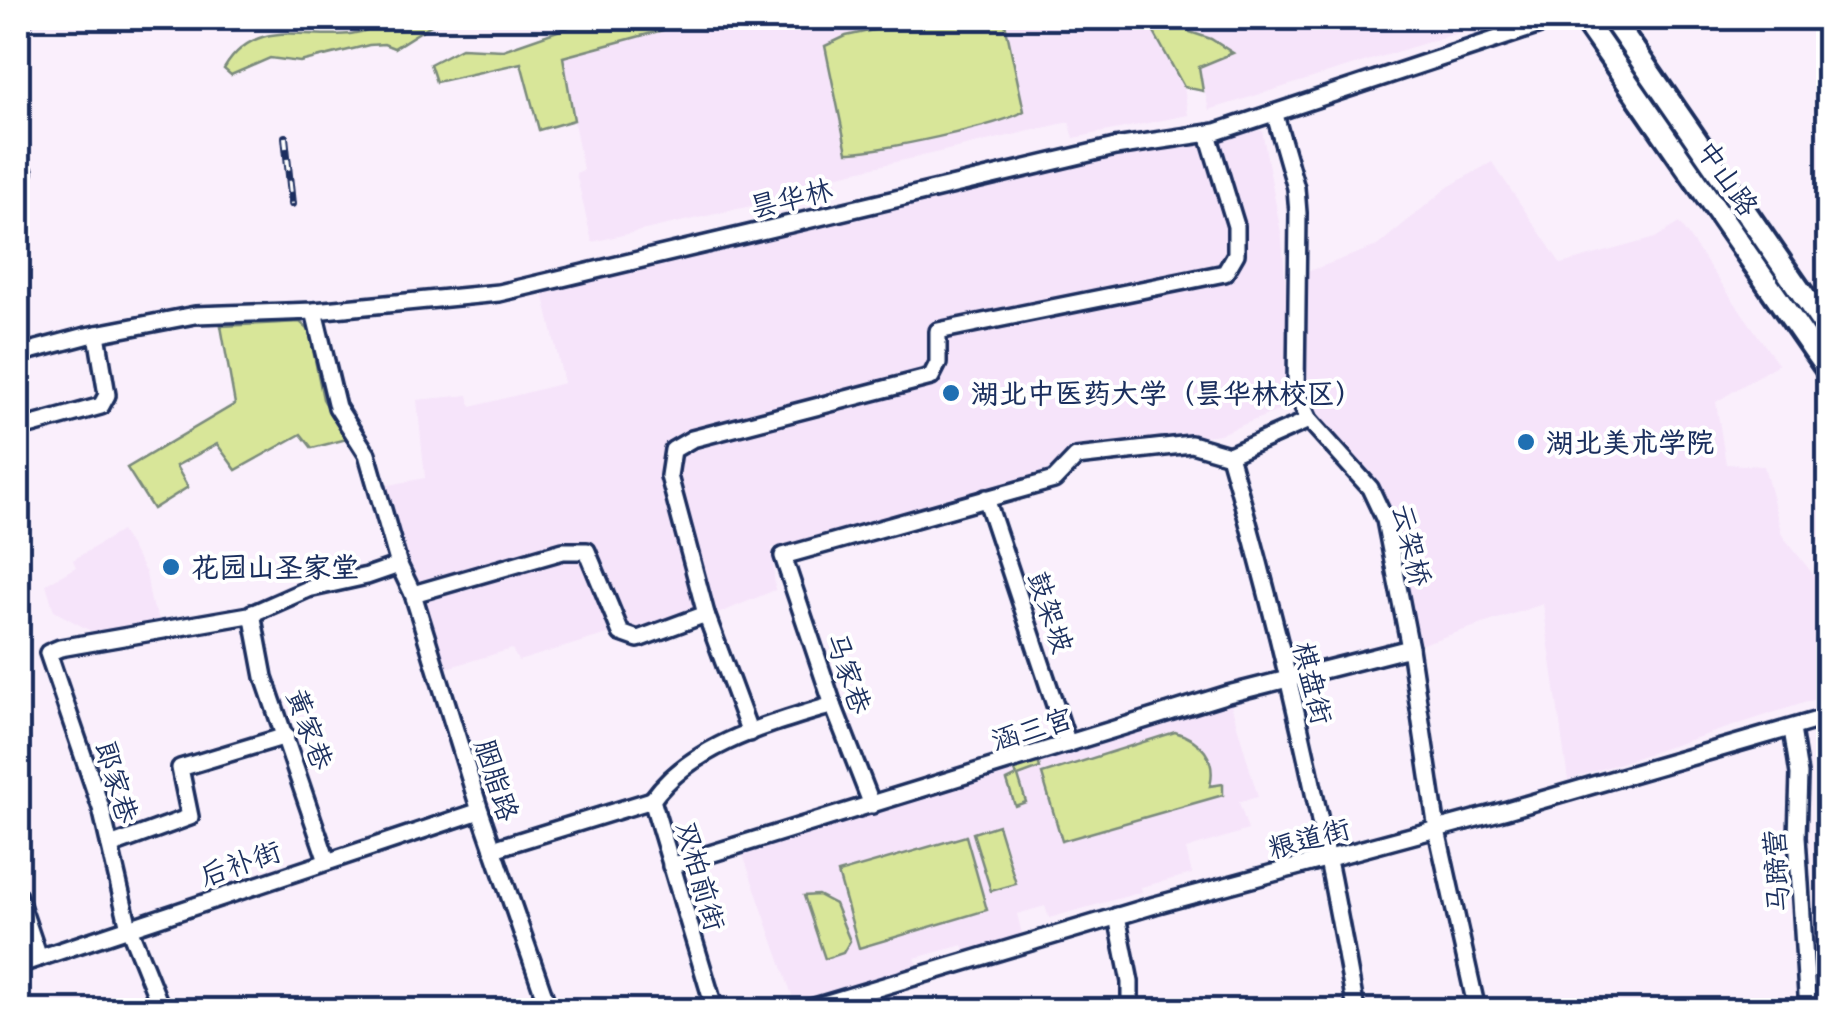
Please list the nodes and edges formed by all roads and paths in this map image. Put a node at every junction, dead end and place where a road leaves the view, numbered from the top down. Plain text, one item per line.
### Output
1 (25, 18) edge
2 (1561, 18) edge
3 (1583, 18) edge
4 (1612, 18) edge
5 (18, 20) edge
6 (1276, 115) junction
7 (1208, 134) junction
8 (314, 311) junction
9 (1828, 331) edge
10 (97, 334) junction
11 (18, 354) edge
12 (1827, 366) edge
13 (1309, 420) junction
14 (18, 429) edge
15 (1229, 456) junction
16 (986, 498) junction
17 (399, 565) junction
18 (413, 594) junction
19 (252, 613) junction
20 (706, 614) junction
21 (1410, 648) junction
22 (1288, 679) junction
23 (833, 705) junction
24 (1828, 716) edge
25 (1792, 729) junction
26 (750, 733) junction
27 (286, 736) junction
28 (1068, 744) junction
29 (652, 800) junction
30 (872, 805) junction
31 (480, 811) junction
32 (1437, 830) junction
33 (110, 846) junction
34 (493, 849) junction
35 (1328, 859) junction
36 (328, 860) junction
37 (670, 866) junction
38 (18, 896) edge
39 (1117, 916) junction
40 (129, 928) junction
41 (39, 958) junction
42 (18, 965) edge
43 (162, 1010) edge
44 (549, 1010) edge
45 (715, 1010) edge
46 (804, 1010) edge
47 (1130, 1010) edge
48 (1356, 1010) edge
49 (1477, 1010) edge
50 (1808, 1010) edge

1 - 5 street
2 - 6 street, 昙华林
3 - 12 main road, 中山路
4 - 9 main road, 中山路
6 - 7 street, 昙华林
6 - 13 street, 云架桥
7 - 8 street, 昙华林
7 - 20 street
8 - 10 street, 昙华林
8 - 17 street, 胭脂路
10 - 11 street, 昙华林
10 - 14 street
13 - 15 street
13 - 21 street, 云架桥
15 - 16 street
15 - 22 street, 棋盘街
16 - 23 street, 马家巷
16 - 28 street, 鼓架坡
17 - 18 street, 胭脂路
17 - 19 street
18 - 20 street
18 - 31 street, 胭脂路
19 - 27 street, 黄家巷
19 - 33 street, 郎家巷
20 - 26 street
21 - 22 street, 涵三宫
21 - 32 street, 云架桥
22 - 28 street, 涵三宫
22 - 35 street, 棋盘街
23 - 26 street
23 - 30 street, 马家巷
24 - 25 street, 粮道街
25 - 32 street, 粮道街
25 - 50 street, 马蹄营
26 - 29 street
27 - 33 street
27 - 36 street, 黄家巷
28 - 30 street, 涵三宫
29 - 34 street, 双柏前街
29 - 37 street, 双柏前街
30 - 37 street, 涵三宫
31 - 34 street, 胭脂路
31 - 36 street, 后补街
32 - 35 street, 粮道街
32 - 49 street, 云架桥
33 - 40 street, 郎家巷
34 - 44 street, 胭脂路
35 - 39 street, 粮道街
35 - 48 street, 棋盘街
36 - 40 street, 后补街
37 - 45 street, 双柏前街
38 - 41 street
39 - 46 street, 粮道街
39 - 47 street
40 - 41 street, 后补街
40 - 43 street, 郎家巷
41 - 42 street, 后补街

